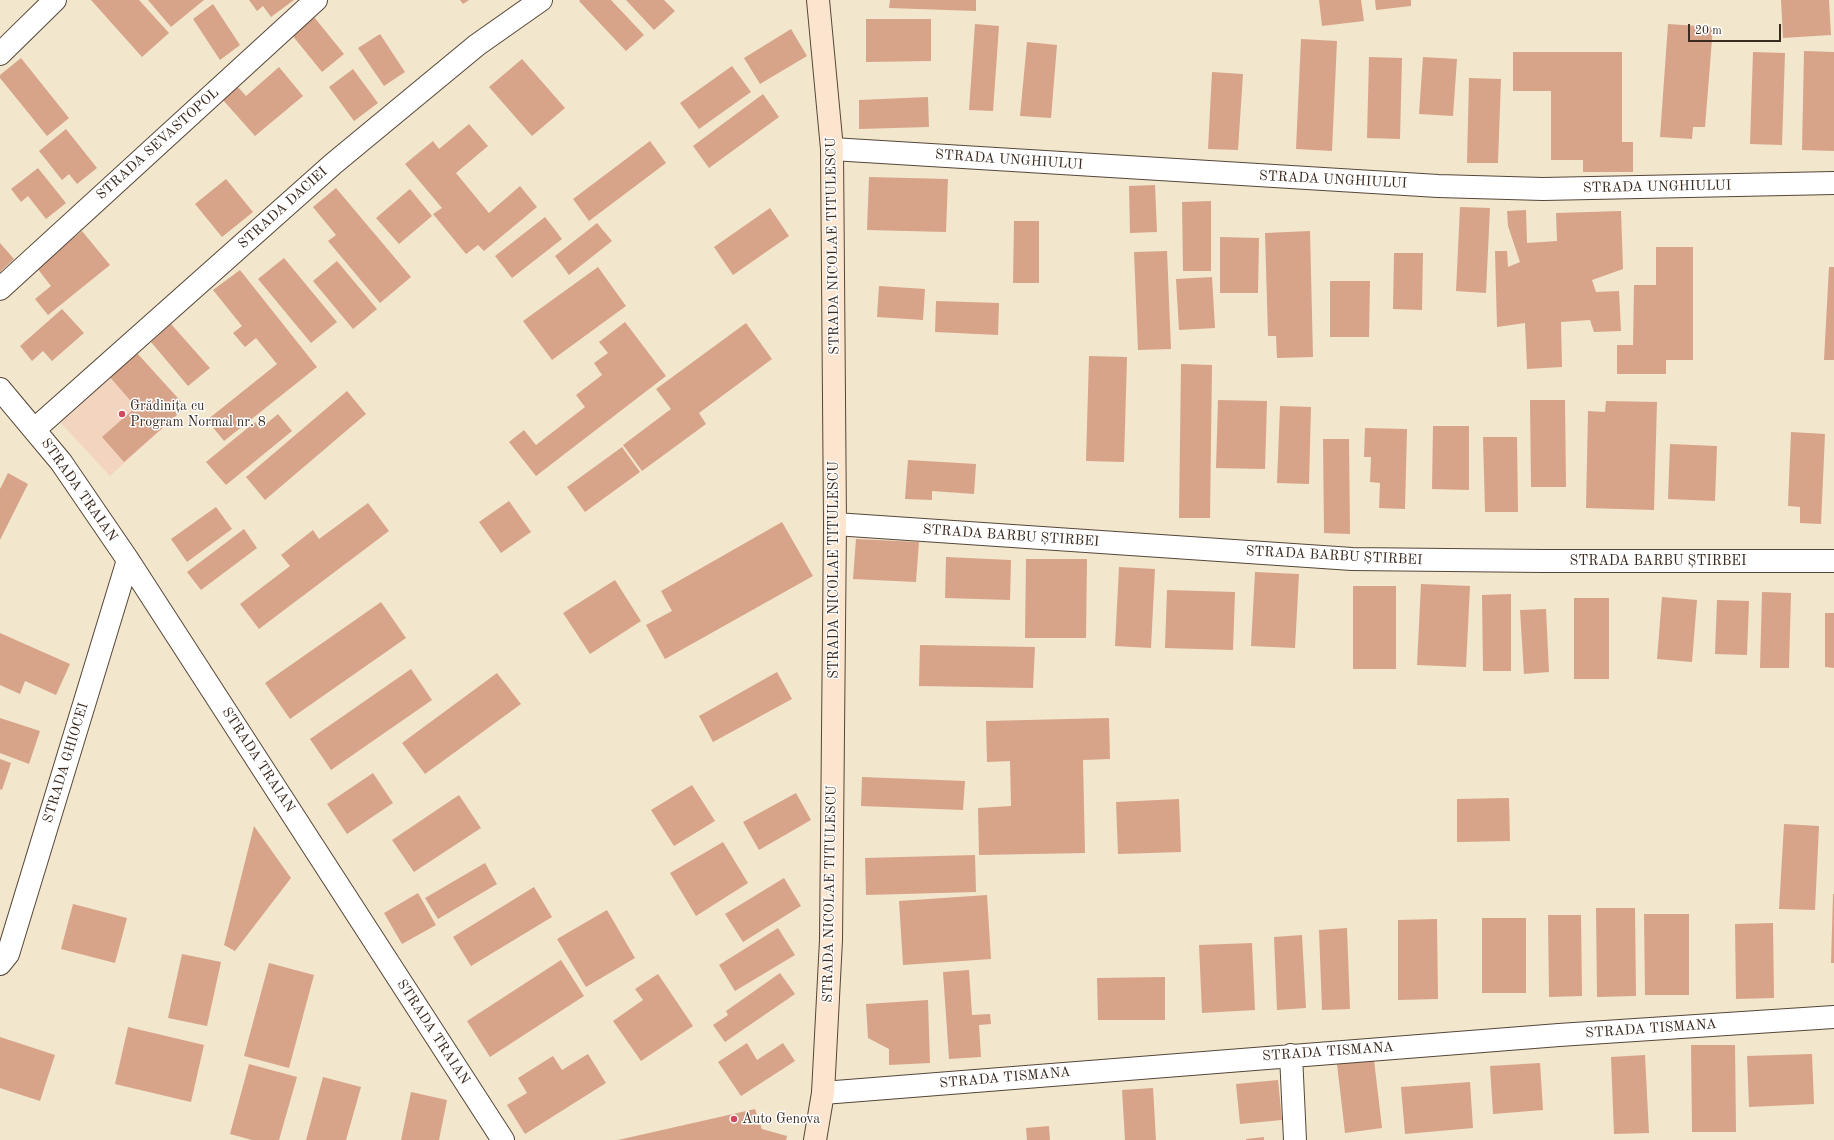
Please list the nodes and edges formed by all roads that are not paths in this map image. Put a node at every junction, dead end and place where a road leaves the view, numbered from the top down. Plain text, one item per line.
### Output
1 (55, 0) edge
2 (316, 0) edge
3 (541, 0) edge
4 (818, 0) edge
5 (0, 54) edge
6 (832, 149) junction
7 (1834, 184) edge
8 (0, 289) edge
9 (0, 390) edge
10 (35, 429) junction
11 (835, 524) junction
12 (128, 560) junction
13 (1834, 561) edge
14 (0, 964) edge
15 (1834, 1017) edge
16 (1292, 1055) junction
17 (823, 1093) junction
18 (502, 1140) edge
19 (815, 1140) edge
20 (1295, 1140) edge

1 - 5 street
2 - 8 street, STRADA SEVASTOPOL
3 - 10 street, STRADA DACIEI
4 - 6 street, STRADA NICOLAE TITULESCU
6 - 7 street, STRADA UNGHIULUI
6 - 11 street, STRADA NICOLAE TITULESCU
9 - 10 street, STRADA TRAIAN
10 - 12 street, STRADA TRAIAN
11 - 13 street, STRADA BARBU ȘTIRBEI
11 - 17 street, STRADA NICOLAE TITULESCU
12 - 14 street, STRADA GHIOCEI
12 - 18 street, STRADA TRAIAN
15 - 16 street, STRADA TISMANA
16 - 17 street, STRADA TISMANA
16 - 20 street
17 - 19 street, STRADA NICOLAE TITULESCU

